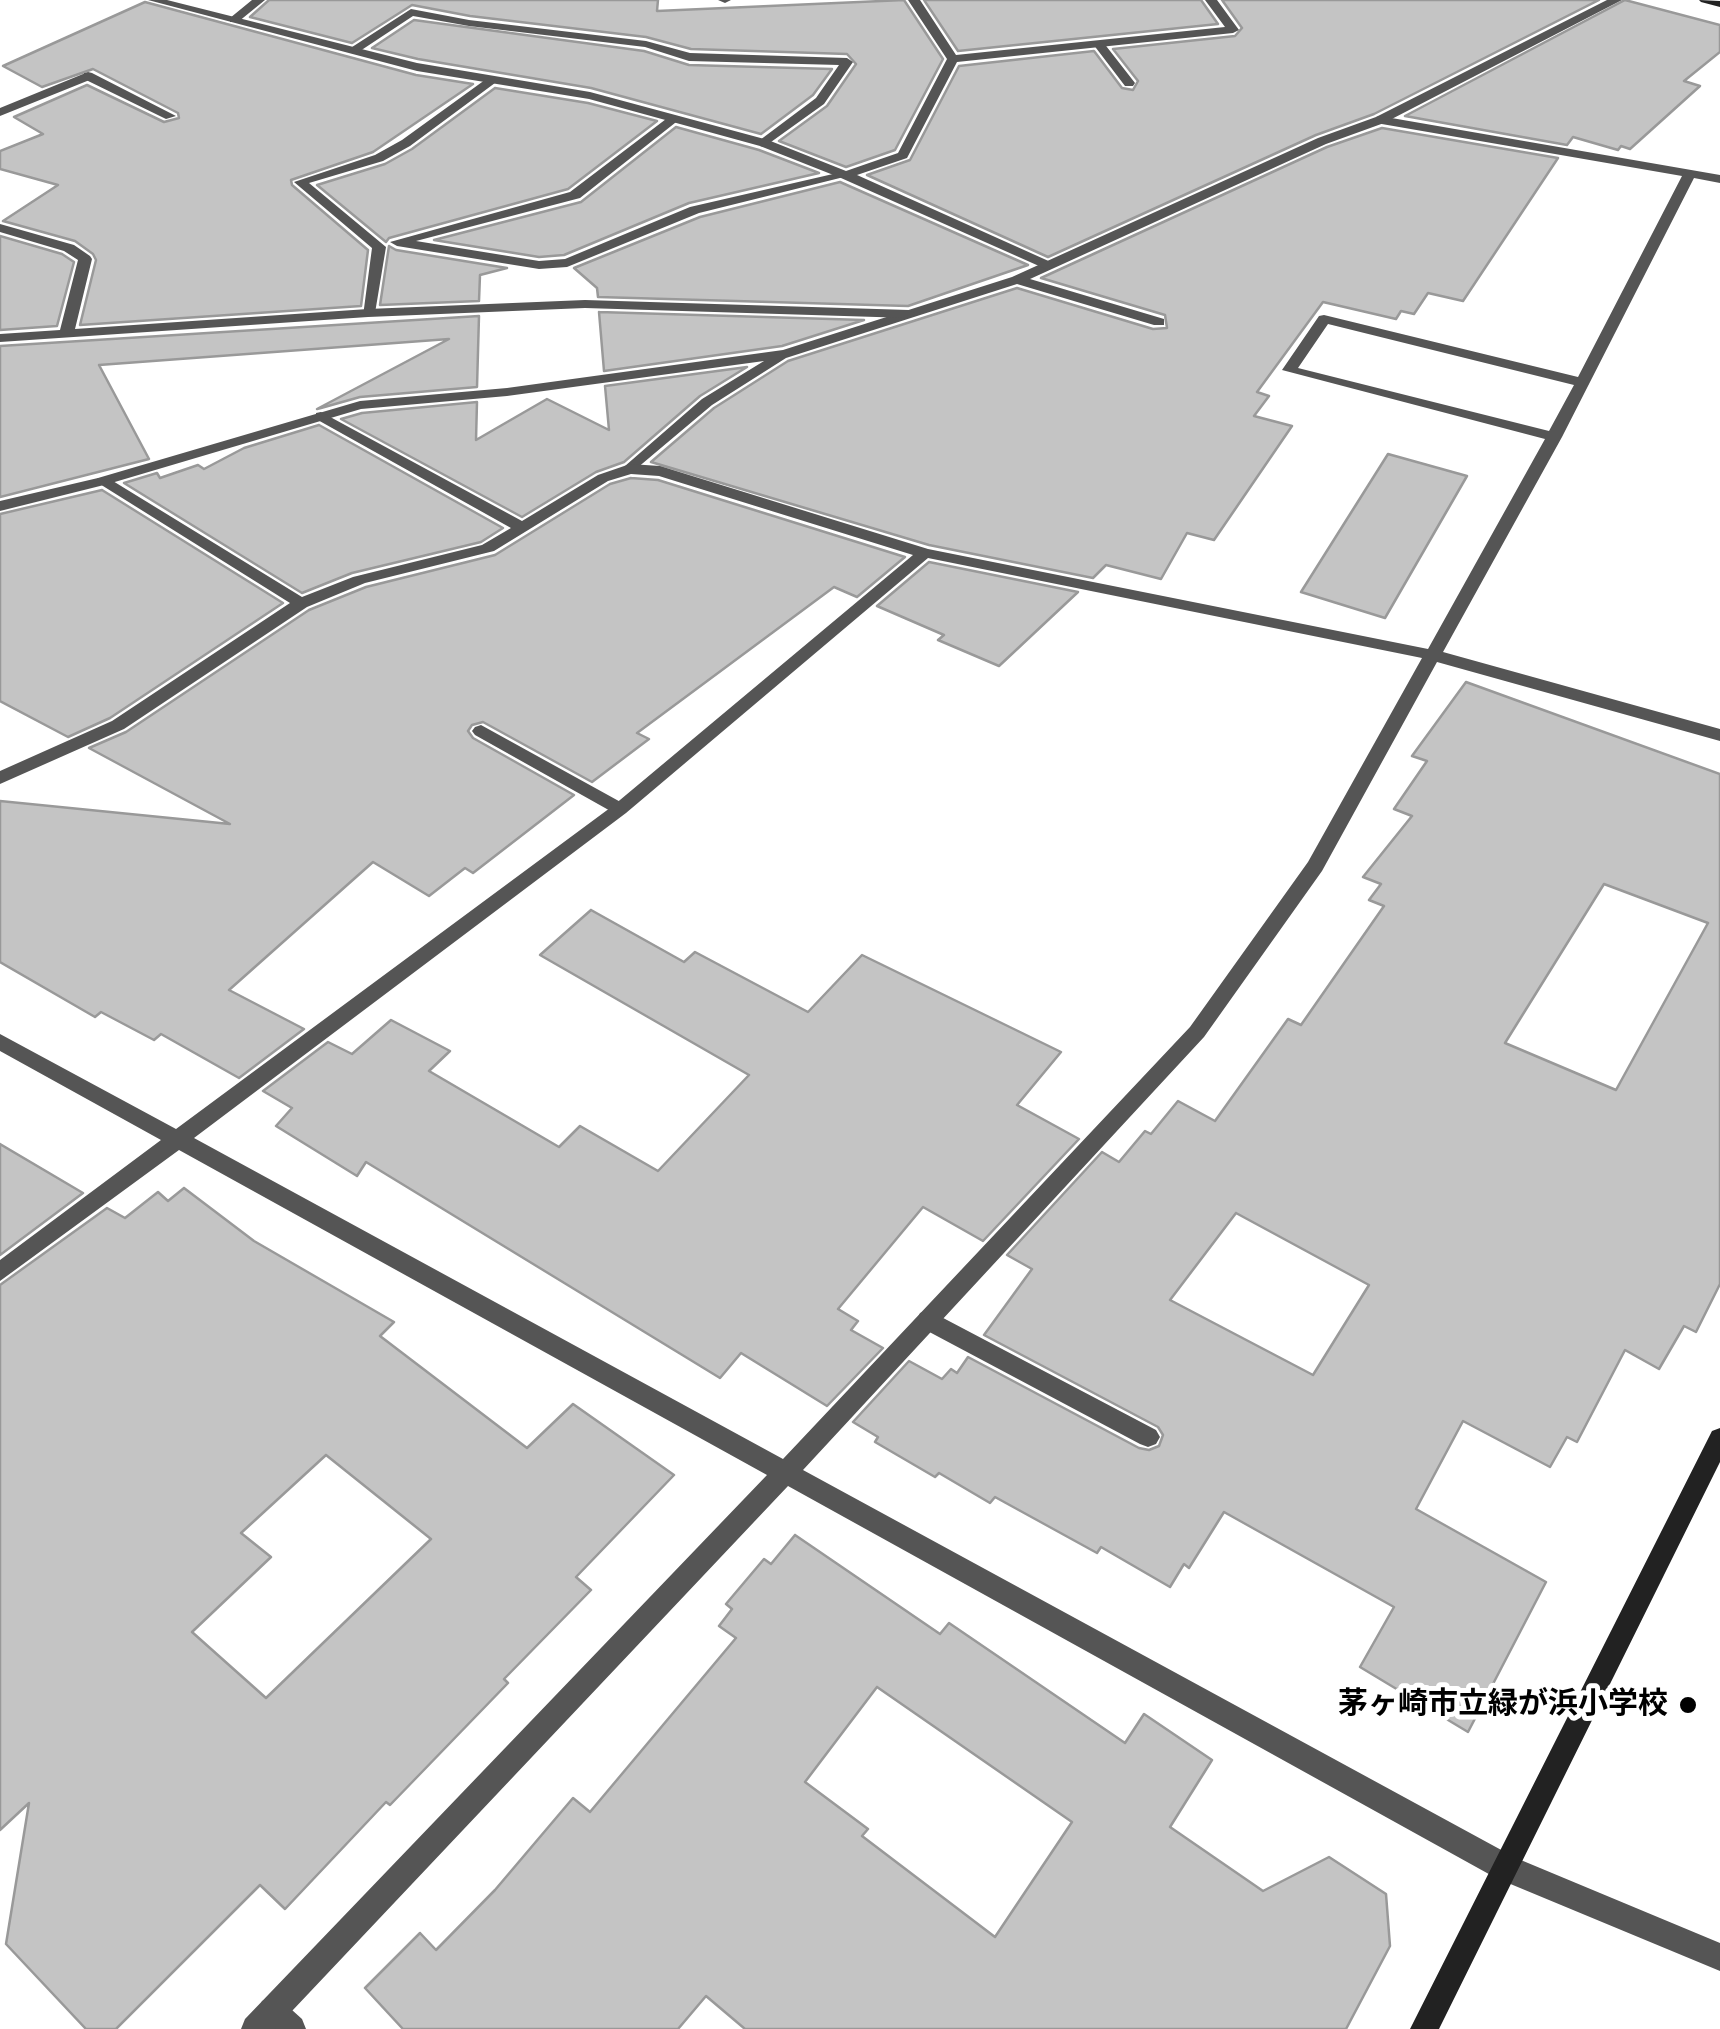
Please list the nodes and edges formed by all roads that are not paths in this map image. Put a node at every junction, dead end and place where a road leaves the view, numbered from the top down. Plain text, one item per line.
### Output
1 (154, 0) edge
2 (259, 0) edge
3 (914, 0) edge
4 (1211, 0) edge
5 (1616, 0) edge
6 (1705, 0) edge
7 (1720, 4) edge
8 (234, 20) junction
9 (1099, 44) junction
10 (353, 51) junction
11 (953, 59) junction
12 (493, 80) junction
13 (1129, 83) dead end
14 (0, 112) edge
15 (170, 116) dead end
16 (674, 118) junction
17 (1380, 120) junction
18 (764, 144) junction
19 (1690, 174) junction
20 (846, 175) junction
21 (1720, 179) edge
22 (0, 228) edge
23 (397, 242) junction
24 (379, 247) junction
25 (1048, 266) junction
26 (1016, 280) junction
27 (368, 313) junction
28 (908, 314) junction
29 (1160, 322) dead end
30 (66, 334) junction
31 (0, 338) edge
32 (785, 354) junction
33 (1581, 382) junction
34 (321, 416) junction
35 (1554, 437) junction
36 (630, 468) junction
37 (103, 480) junction
38 (0, 506) edge
39 (523, 528) junction
40 (925, 553) junction
41 (301, 602) junction
42 (1433, 655) junction
43 (481, 731) dead end
44 (1720, 735) edge
45 (0, 778) edge
46 (620, 809) junction
47 (0, 1042) edge
48 (179, 1138) junction
49 (0, 1272) edge
50 (928, 1320) junction
51 (1148, 1437) dead end
52 (1720, 1438) edge
53 (786, 1473) junction
54 (1506, 1868) junction
55 (1720, 1957) edge
56 (273, 2023) edge
57 (1424, 2029) edge

1 - 8 street
2 - 8 street
3 - 11 street
4 - 9 street
5 - 17 street
6 - 7 street
8 - 10 street
9 - 11 street
9 - 13 street
10 - 12 street
10 - 18 street
11 - 20 street
12 - 16 street
12 - 24 street
14 - 15 street
16 - 18 street
16 - 23 street
17 - 19 street
17 - 25 street
18 - 20 street
19 - 21 street
19 - 33 street
20 - 23 street
20 - 25 street
22 - 30 street
23 - 24 street
24 - 27 street
25 - 26 street
26 - 28 street
26 - 29 street
27 - 28 street
27 - 30 street
28 - 32 street
30 - 31 street
32 - 34 street
32 - 36 street
33 - 35 street
33 - 35 street
34 - 37 street
34 - 39 street
35 - 42 street
36 - 39 street
36 - 40 street
37 - 38 street
37 - 41 street
39 - 41 street
40 - 42 street
40 - 46 street
41 - 45 street
42 - 44 street
42 - 50 street
43 - 46 street
46 - 48 street
47 - 48 street
48 - 49 street
48 - 53 street
50 - 51 street
50 - 53 street
52 - 54 street
53 - 54 street
53 - 56 street
54 - 55 street
54 - 57 street

